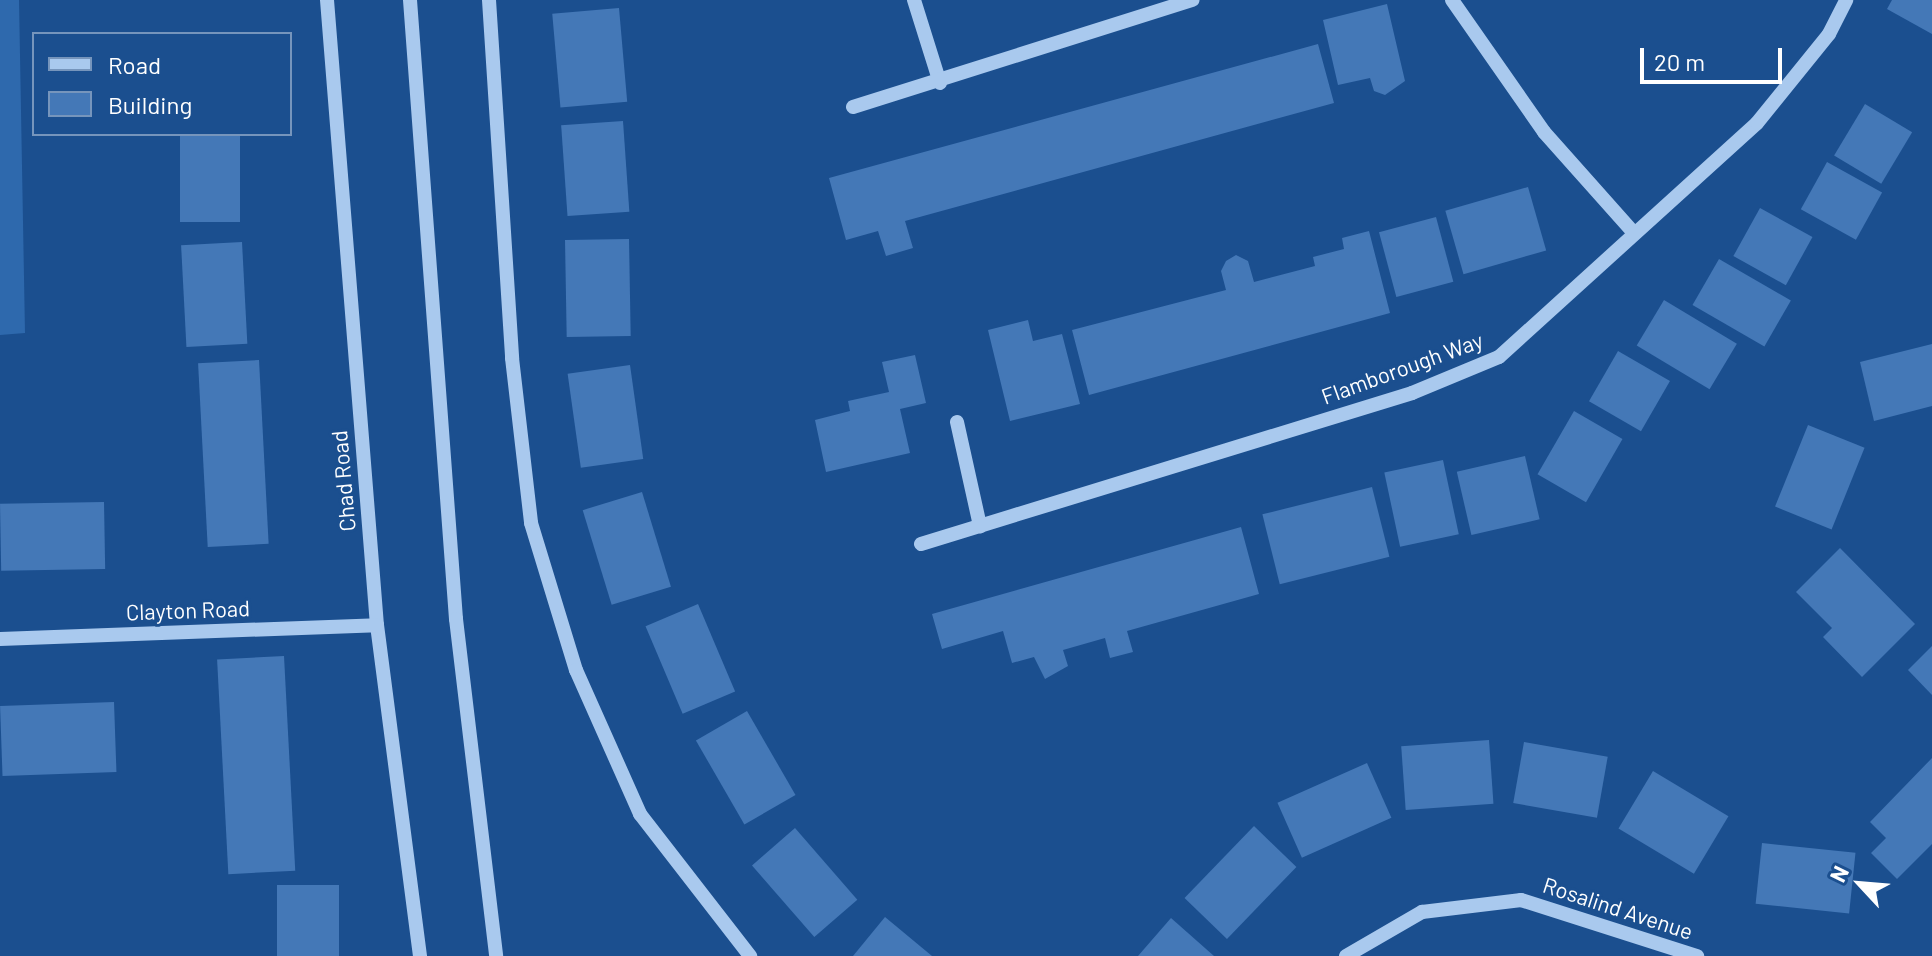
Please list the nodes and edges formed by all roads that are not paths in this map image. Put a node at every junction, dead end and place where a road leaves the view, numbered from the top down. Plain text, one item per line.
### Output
1 (327, 0) edge
2 (410, 0) edge
3 (489, 0) edge
4 (914, 0) edge
5 (1193, 0) edge
6 (1452, 0) edge
7 (1846, 0) edge
8 (940, 83) junction
9 (853, 107) dead end
10 (1633, 232) junction
11 (957, 422) dead end
12 (980, 526) junction
13 (921, 544) dead end
14 (377, 625) junction
15 (0, 639) edge
16 (420, 956) edge
17 (496, 956) edge
18 (750, 956) edge
19 (1346, 956) edge
20 (1697, 956) edge

1 - 14 street, Chad Road
2 - 17 street
3 - 18 street
4 - 8 street
5 - 8 street
6 - 10 street
7 - 10 street, Flamborough Way
8 - 9 street
10 - 12 street, Flamborough Way
11 - 12 street
12 - 13 street, Flamborough Way
14 - 15 street, Clayton Road
14 - 16 street, Chad Road
19 - 20 street, Rosalind Avenue

